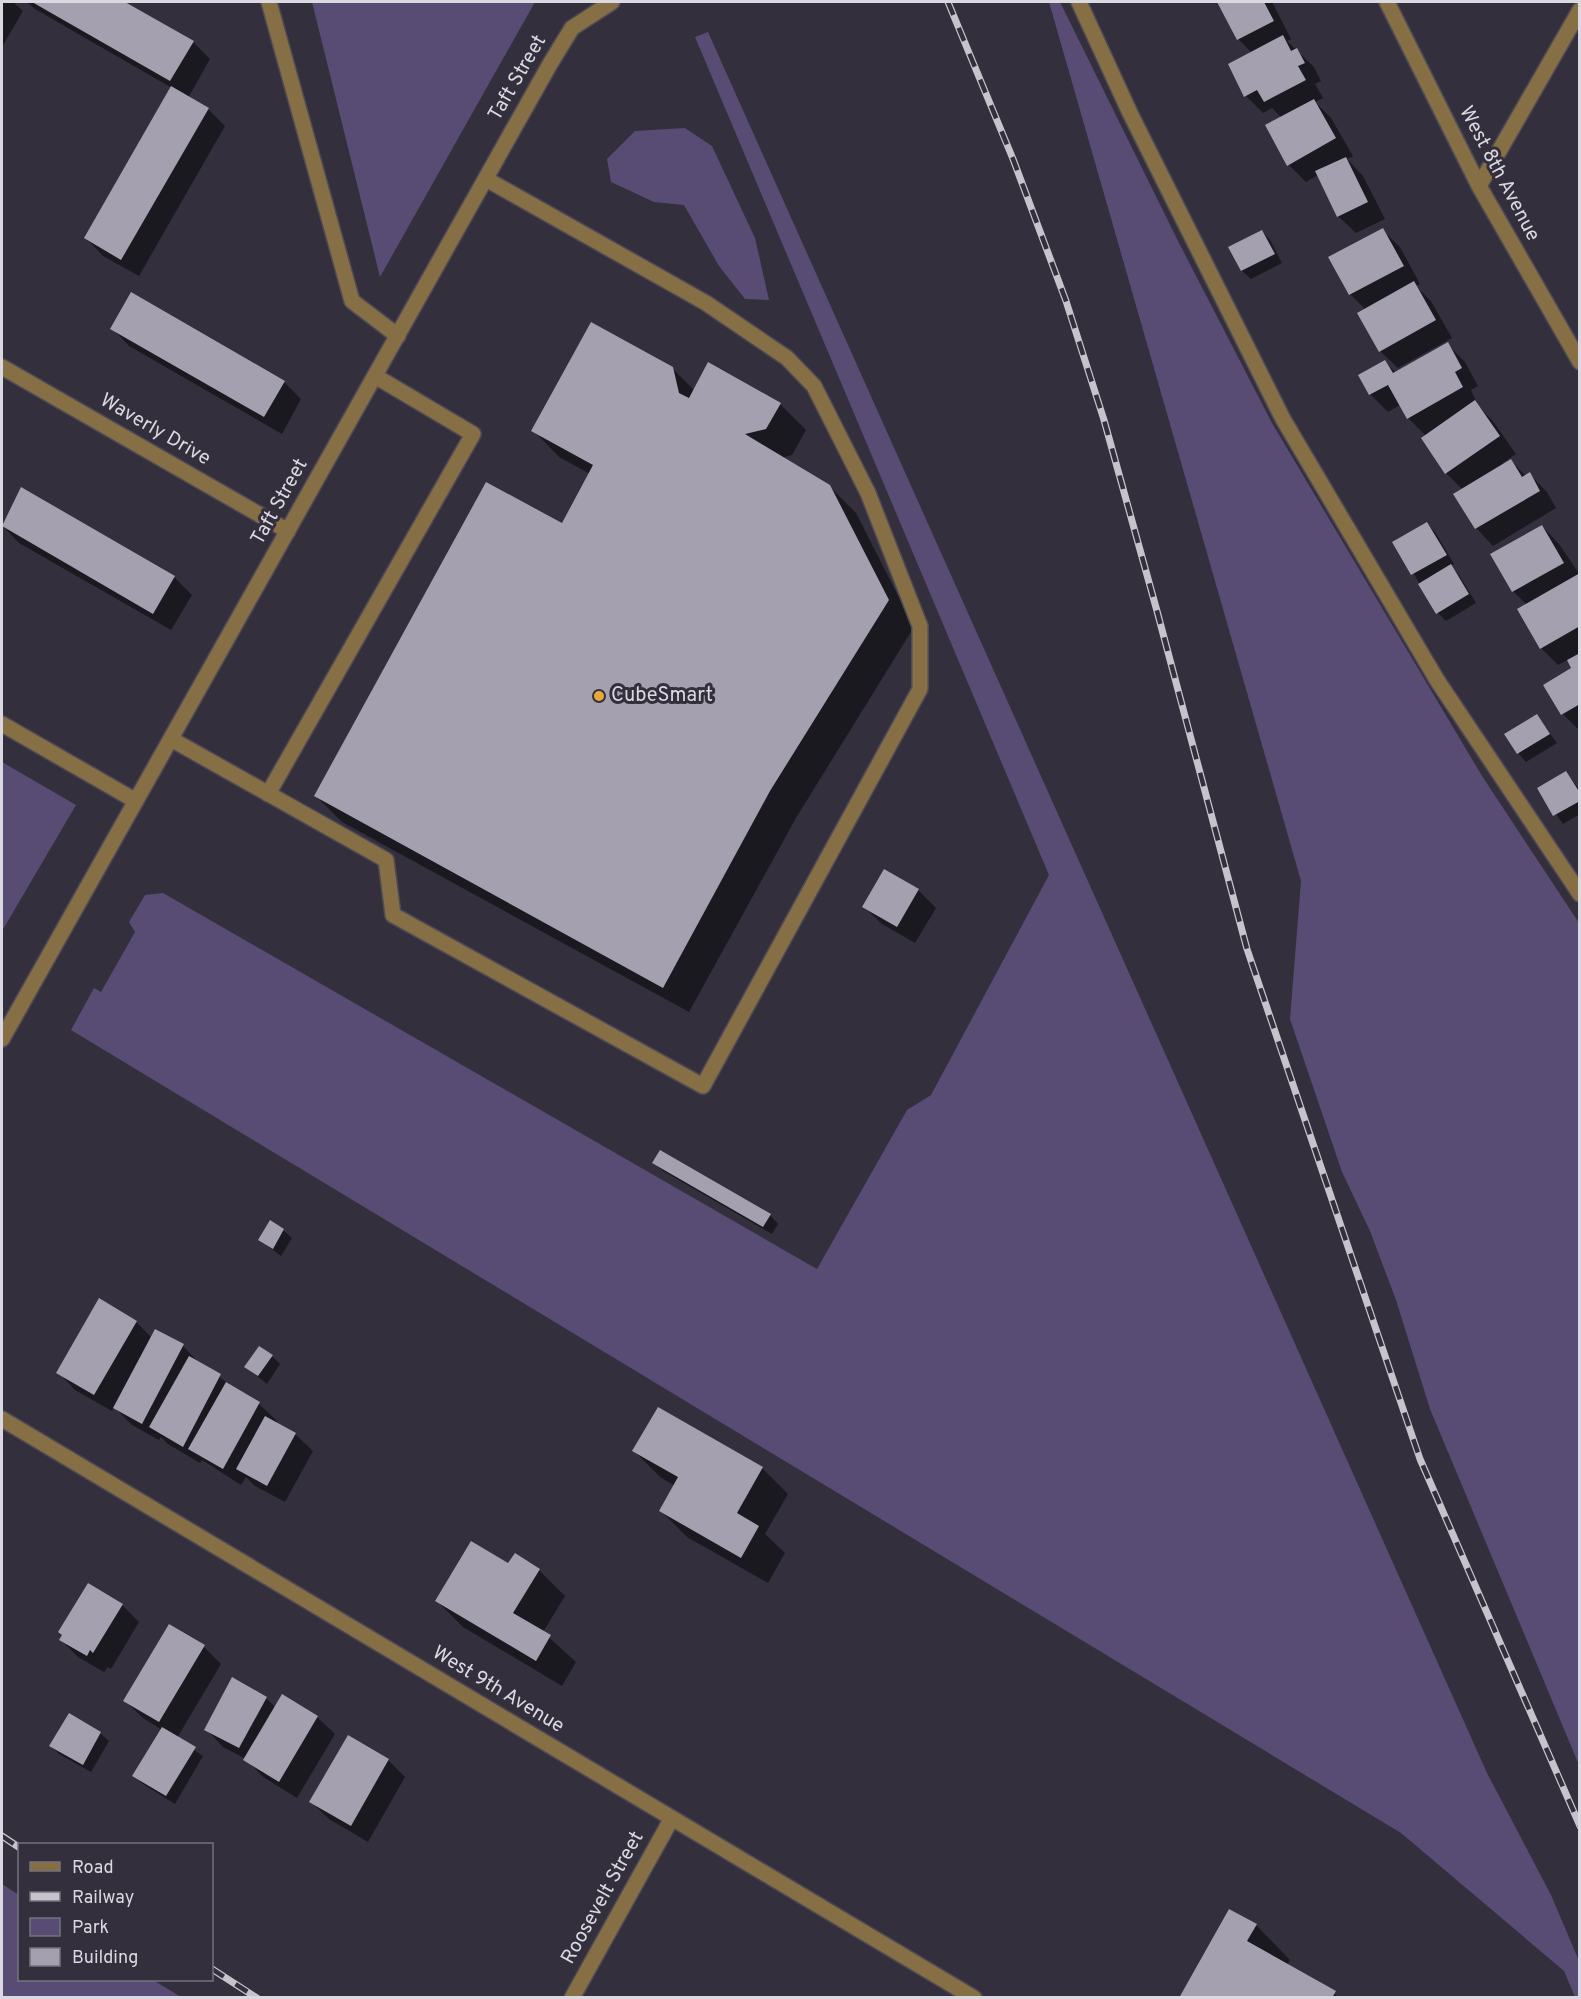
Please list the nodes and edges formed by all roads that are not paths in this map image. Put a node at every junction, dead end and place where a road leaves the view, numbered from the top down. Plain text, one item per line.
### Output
1 (270, 2) edge
2 (612, 2) edge
3 (1079, 2) edge
4 (1388, 2) edge
5 (1580, 10) edge
6 (486, 179) junction
7 (1479, 186) junction
8 (398, 336) junction
9 (1580, 362) edge
10 (2, 367) edge
11 (375, 376) junction
12 (288, 531) junction
13 (2, 724) edge
14 (171, 739) junction
15 (268, 794) junction
16 (136, 801) junction
17 (1580, 894) edge
18 (2, 1039) edge
19 (2, 1419) edge
20 (672, 1818) junction
21 (572, 1998) edge
22 (974, 1998) edge

1 - 8 street
2 - 6 street, Taft Street
3 - 17 street
4 - 7 street, West 8th Avenue
5 - 7 street
6 - 8 street, Taft Street
6 - 15 street
7 - 9 street, West 8th Avenue
8 - 11 street, Taft Street
10 - 12 street, Waverly Drive
11 - 12 street, Taft Street
11 - 15 street
12 - 14 street, Taft Street
13 - 16 street
14 - 15 street
14 - 16 street, Taft Street
16 - 18 street, Taft Street
19 - 20 street, West 9th Avenue
20 - 21 street, Roosevelt Street
20 - 22 street, West 9th Avenue

